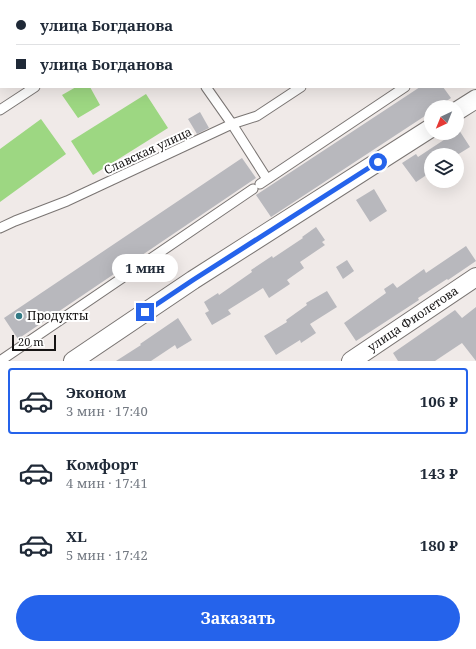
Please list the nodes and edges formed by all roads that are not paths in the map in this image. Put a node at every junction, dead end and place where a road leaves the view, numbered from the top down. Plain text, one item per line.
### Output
1 (33, 88) edge
2 (207, 88) edge
3 (299, 88) edge
4 (404, 88) edge
5 (0, 110) edge
6 (232, 124) junction
7 (424, 132) edge
8 (260, 184) junction
9 (0, 228) edge
10 (476, 277) edge
11 (0, 361) edge
12 (73, 361) edge
13 (351, 361) edge

1 - 5 lane
2 - 6 lane
3 - 6 lane, Славская улица
4 - 8 lane
6 - 8 lane
6 - 9 lane, Славская улица
7 - 12 street
8 - 11 lane
10 - 13 street, улица Фиолетова

